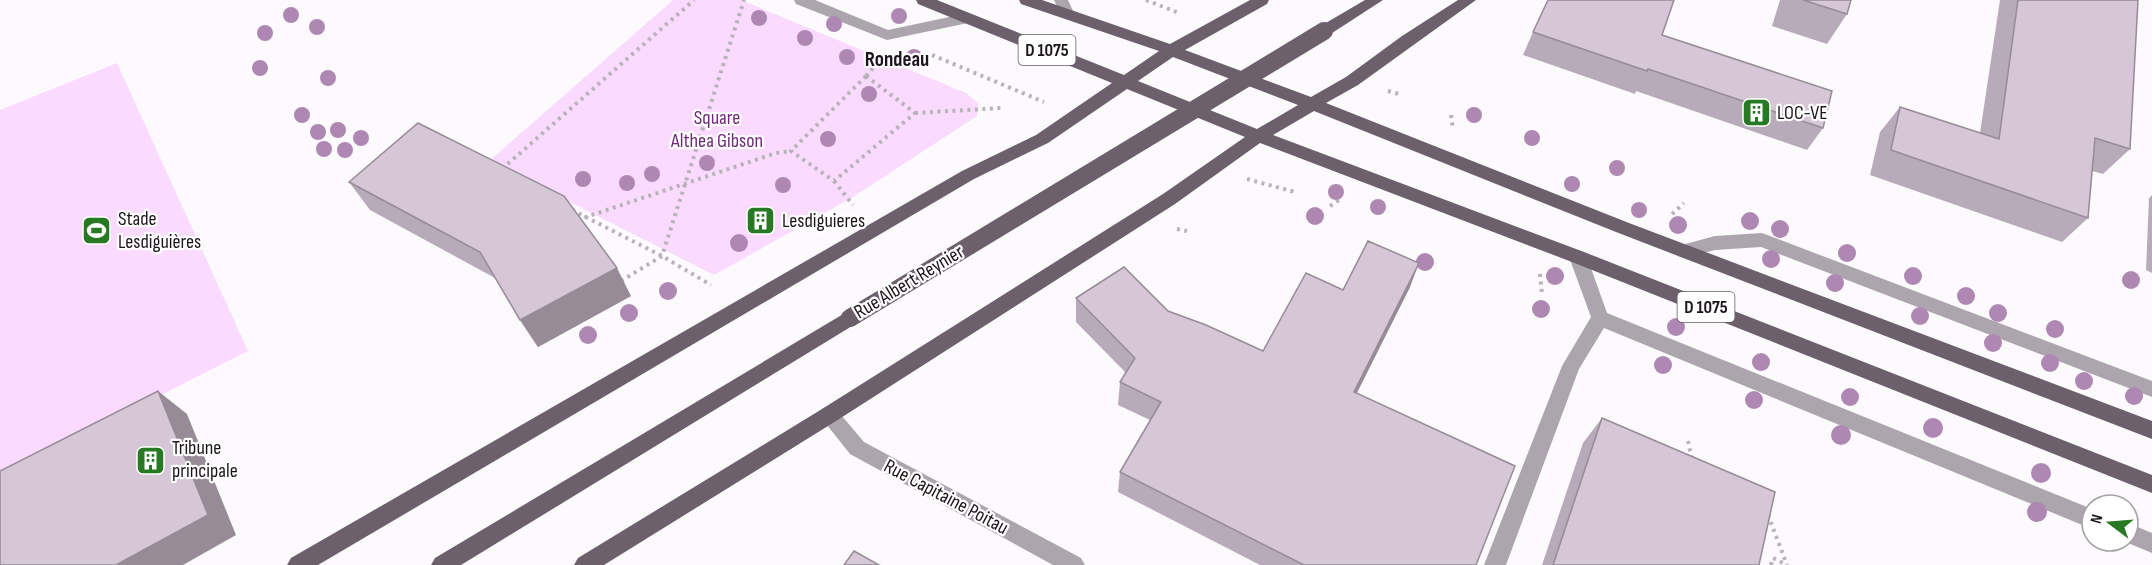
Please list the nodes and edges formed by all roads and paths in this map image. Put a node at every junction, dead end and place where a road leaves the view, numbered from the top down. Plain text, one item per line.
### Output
1 (694, 0) edge
2 (744, 0) edge
3 (801, 0) edge
4 (923, 0) edge
5 (1026, 0) edge
6 (1262, 0) edge
7 (1376, 0) edge
8 (1469, 0) edge
9 (1064, 7) edge
10 (968, 18) junction
11 (887, 35) junction
12 (1172, 50) junction
13 (885, 53) dead end
14 (866, 76) junction
15 (1125, 83) junction
16 (1000, 84) dead end
17 (1315, 104) junction
18 (1002, 108) dead end
19 (915, 113) junction
20 (1258, 136) junction
21 (790, 151) junction
22 (497, 173) edge
23 (834, 181) junction
24 (683, 185) junction
25 (1684, 203) dead end
26 (853, 205) dead end
27 (567, 208) edge
28 (1670, 216) dead end
29 (586, 217) junction
30 (579, 224) edge
31 (1684, 251) junction
32 (662, 256) junction
33 (1578, 257) junction
34 (621, 281) dead end
35 (711, 285) dead end
36 (1600, 318) junction
37 (2152, 389) edge
38 (829, 416) junction
39 (2152, 430) edge
40 (1688, 441) dead end
41 (1693, 463) edge
42 (2152, 484) edge
43 (1764, 504) edge
44 (2080, 514) edge
45 (298, 565) edge
46 (442, 565) edge
47 (585, 565) edge
48 (1074, 565) edge
49 (1495, 565) edge
50 (1771, 565) edge
51 (1787, 565) edge

1 - 22 path
2 - 24 path
3 - 11 street
4 - 10 main road, D 1075
5 - 9 main road, D 1075
6 - 12 main road
7 - 46 main road, Rue Albert Reynier, bridge
8 - 17 main road
9 - 12 main road, D 1075
10 - 11 street
10 - 15 main road, D 1075
11 - 16 path
12 - 15 main road
12 - 17 main road, D 1075
13 - 14 path
14 - 19 path
14 - 21 path
15 - 20 main road, D 1075
15 - 45 main road
17 - 20 main road
17 - 31 main road, D 1075
18 - 19 path
19 - 23 path
20 - 33 main road, D 1075
20 - 38 main road
21 - 23 path
21 - 24 path
23 - 26 path
24 - 29 path
24 - 32 path
25 - 28 path
27 - 29 path
29 - 30 path
29 - 32 path
31 - 37 street
31 - 39 main road, D 1075
32 - 34 path
32 - 35 path
33 - 36 street
33 - 42 main road, D 1075
36 - 44 street
36 - 49 street
38 - 47 main road
38 - 48 street, Rue Capitaine Poitau
40 - 41 path
43 - 51 path
50 - 51 path

